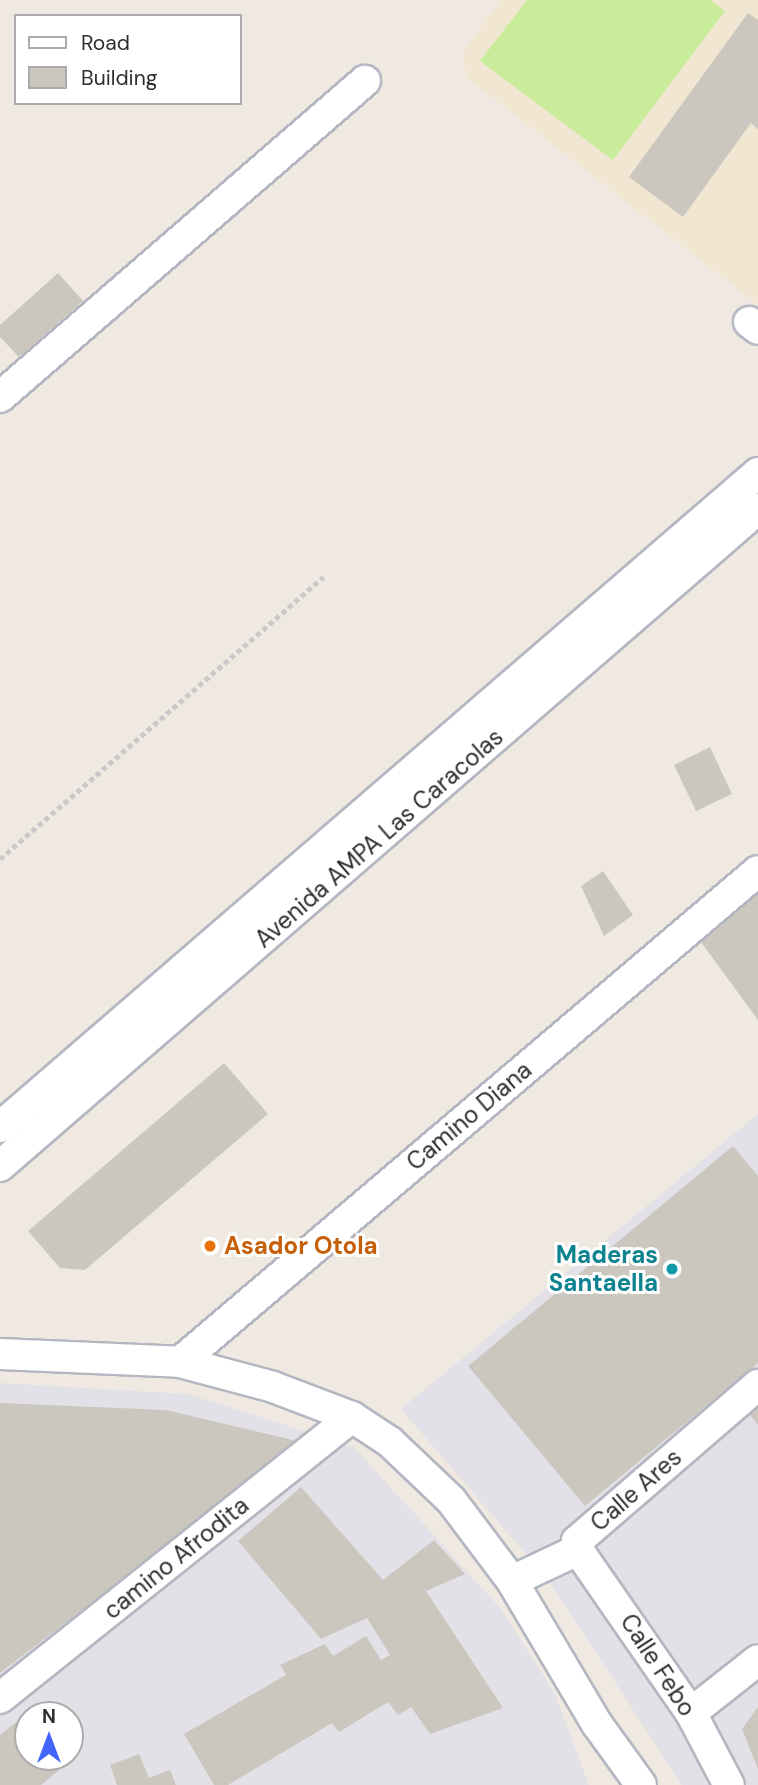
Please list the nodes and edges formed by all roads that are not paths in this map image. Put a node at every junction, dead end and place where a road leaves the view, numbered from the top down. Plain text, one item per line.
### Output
1 (365, 81) dead end
2 (0, 397) edge
3 (758, 473) edge
4 (758, 509) edge
5 (758, 871) edge
6 (0, 1127) edge
7 (0, 1166) edge
8 (0, 1354) edge
9 (180, 1362) junction
10 (758, 1385) edge
11 (352, 1418) junction
12 (578, 1550) junction
13 (512, 1581) junction
14 (758, 1660) edge
15 (0, 1698) edge
16 (691, 1713) junction
17 (597, 1724) junction
18 (618, 1785) edge
19 (641, 1785) edge
20 (729, 1785) edge

1 - 2 street
3 - 6 street, Avenida AMPA Las Caracolas
4 - 7 street, Avenida AMPA Las Caracolas
5 - 9 street, Camino Diana
8 - 9 street
9 - 11 street
10 - 12 street, Calle Ares
11 - 13 street
11 - 15 street, camino Afrodita
12 - 13 street, Calle Ares
12 - 16 street, Calle Febo
13 - 17 street
14 - 16 street
16 - 20 street, Calle Febo
17 - 18 street
17 - 19 street

